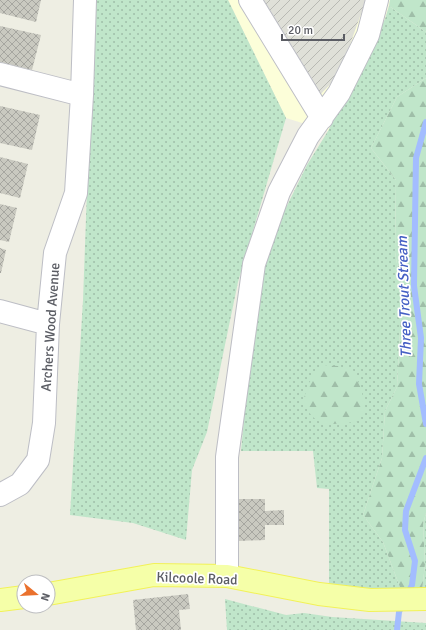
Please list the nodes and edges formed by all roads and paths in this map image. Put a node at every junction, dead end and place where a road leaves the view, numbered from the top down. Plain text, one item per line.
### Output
1 (85, 0) edge
2 (250, 0) edge
3 (377, 0) edge
4 (0, 74) edge
5 (82, 95) junction
6 (322, 118) junction
7 (0, 311) edge
8 (48, 324) junction
9 (0, 495) edge
10 (227, 576) junction
11 (56, 593) edge
12 (16, 598) edge
13 (426, 599) edge
14 (0, 600) edge

1 - 5 street, Archers Wood Avenue
2 - 6 street
3 - 6 street
4 - 5 street
5 - 8 street, Archers Wood Avenue
6 - 10 street
7 - 8 street
8 - 9 street, Archers Wood Avenue
10 - 11 main road, Kilcoole Road
10 - 13 main road, Kilcoole Road
12 - 14 main road

